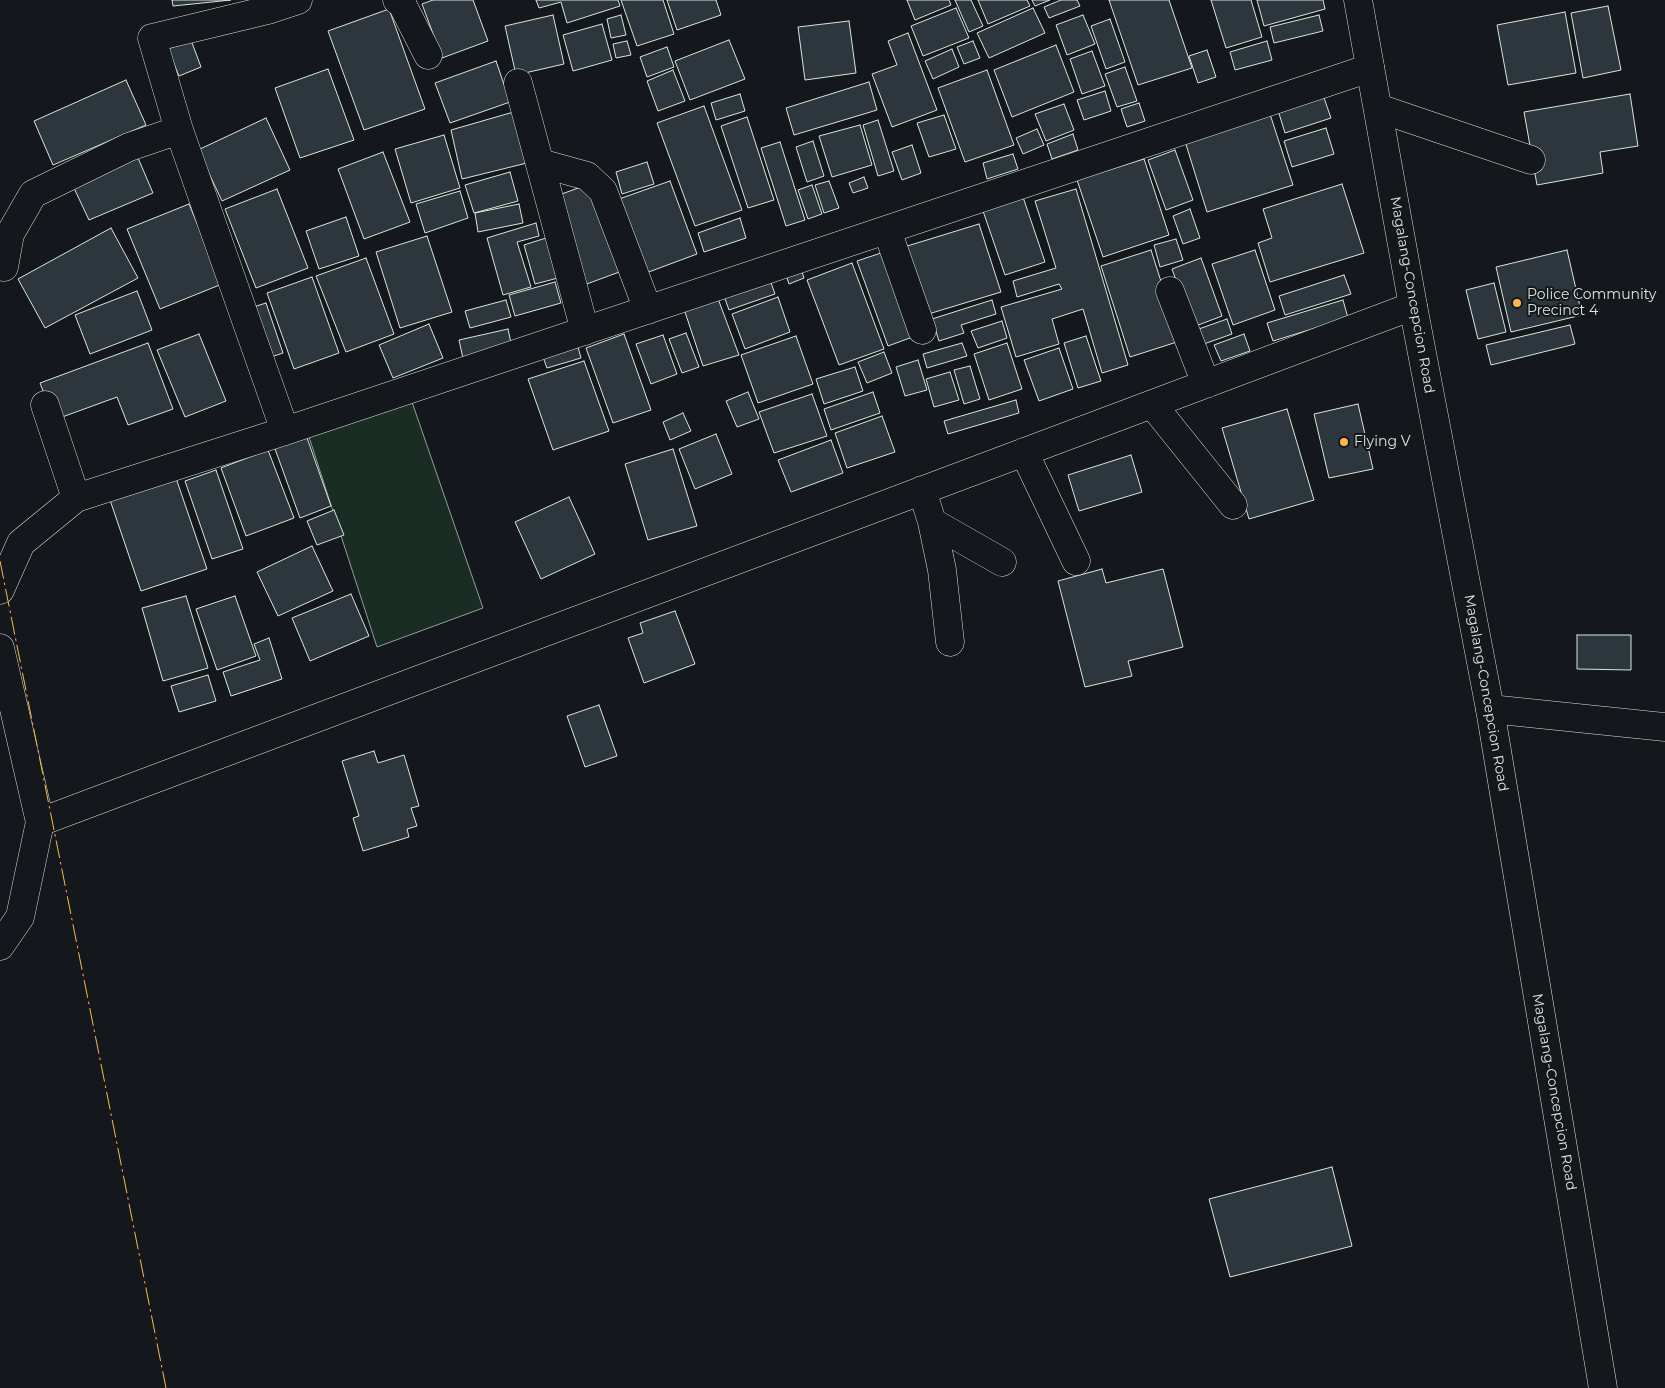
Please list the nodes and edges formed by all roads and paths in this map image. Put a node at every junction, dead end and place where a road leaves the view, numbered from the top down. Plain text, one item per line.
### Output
1 (298, 0) edge
2 (397, 0) edge
3 (1358, 0) edge
4 (428, 55) dead end
5 (1370, 68) junction
6 (518, 83) dead end
7 (1378, 108) junction
8 (178, 130) junction
9 (1531, 160) dead end
10 (540, 163) junction
11 (887, 230) junction
12 (4, 267) dead end
13 (1170, 291) dead end
14 (1413, 306) junction
15 (648, 310) junction
16 (922, 330) dead end
17 (585, 331) junction
18 (1206, 384) junction
19 (1152, 404) junction
20 (45, 405) dead end
21 (285, 431) junction
22 (1024, 452) junction
23 (922, 490) junction
24 (76, 498) junction
25 (1233, 505) dead end
26 (932, 522) junction
27 (1076, 561) dead end
28 (1002, 562) dead end
29 (0, 590) edge
30 (950, 642) dead end
31 (0, 648) edge
32 (1490, 709) junction
33 (1665, 728) edge
34 (40, 822) junction
35 (0, 946) edge
36 (1603, 1388) edge

1 - 8 street
2 - 4 street
3 - 5 street, Magalang-Concepcion Road
5 - 7 street, Magalang-Concepcion Road
5 - 11 street
6 - 10 street
7 - 9 street
7 - 14 street, Magalang-Concepcion Road
8 - 12 street
8 - 21 street
10 - 15 street
10 - 17 street
11 - 15 street
11 - 16 street
13 - 18 street
14 - 18 street
14 - 32 street, Magalang-Concepcion Road
15 - 17 street
17 - 21 street
18 - 19 street
19 - 22 street
19 - 25 street
20 - 24 street
21 - 24 street
22 - 23 street
22 - 27 street
23 - 26 street
23 - 34 street
24 - 29 street
26 - 28 street
26 - 30 street
31 - 34 street
32 - 33 street
32 - 36 street, Magalang-Concepcion Road
34 - 35 street

